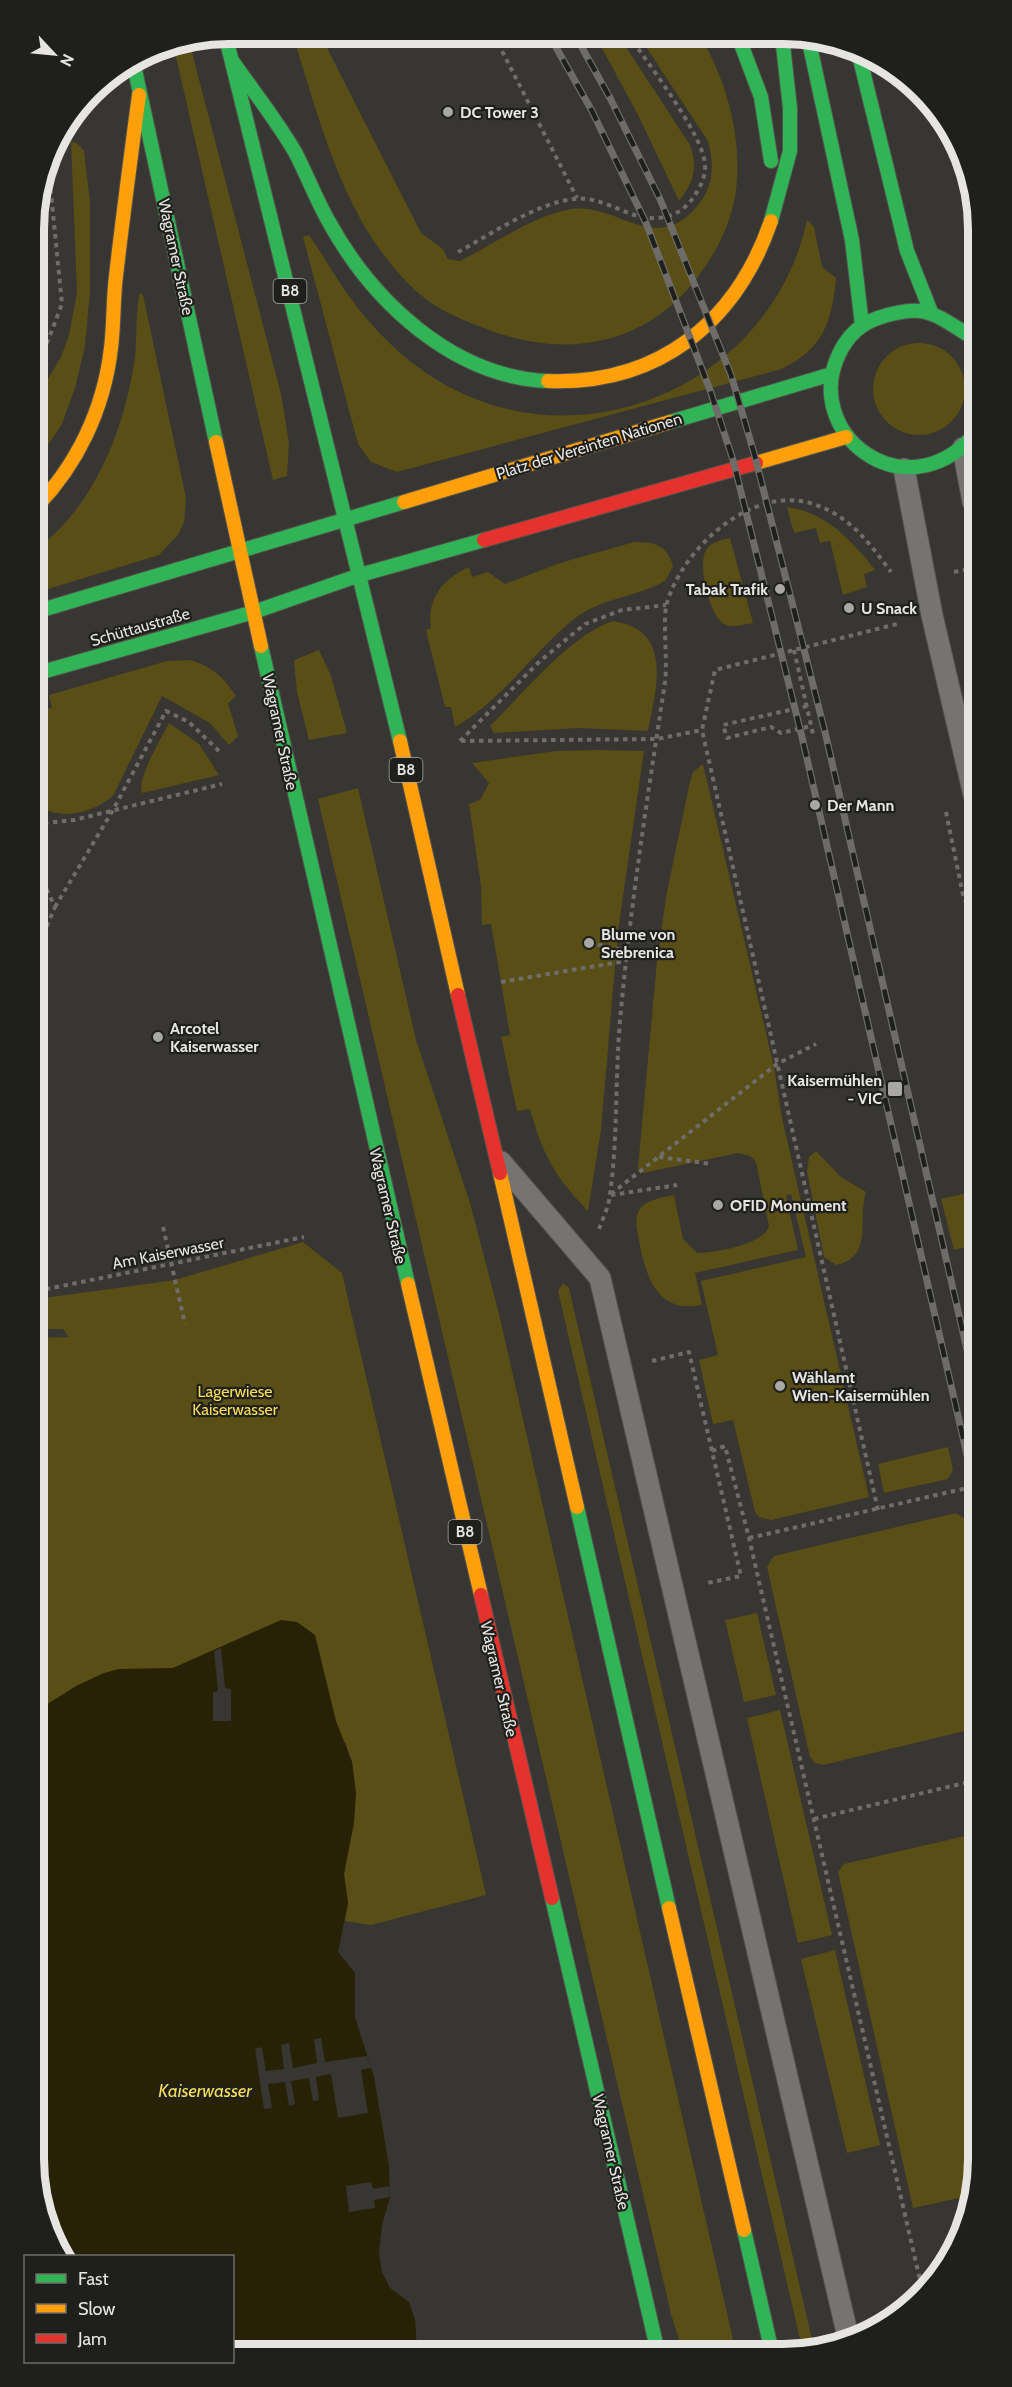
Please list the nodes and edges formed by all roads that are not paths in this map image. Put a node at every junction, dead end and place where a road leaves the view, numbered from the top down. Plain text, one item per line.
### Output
1 (228, 44) edge
2 (741, 44) edge
3 (783, 44) edge
4 (810, 46) edge
5 (860, 61) edge
6 (233, 62) junction
7 (135, 69) edge
8 (140, 90) junction
9 (775, 211) junction
10 (931, 312) junction
11 (862, 325) junction
12 (968, 335) edge
13 (832, 374) junction
14 (846, 436) junction
15 (968, 442) edge
16 (904, 469) junction
17 (44, 501) edge
18 (347, 519) junction
19 (239, 550) junction
20 (360, 575) junction
21 (44, 609) edge
22 (254, 612) junction
23 (44, 672) edge
24 (968, 769) edge
25 (498, 1157) junction
26 (847, 2332) edge
27 (656, 2344) edge
28 (770, 2344) edge

1 - 6 main road, B8
2 - 9 main road
3 - 9 main road
4 - 11 main road
5 - 10 main road
6 - 9 main road
6 - 18 main road, B8
7 - 8 main road, Wagramer Straße / B8
8 - 17 main road
8 - 19 main road, Wagramer Straße / B8
10 - 11 main road
10 - 12 main road
11 - 13 main road
13 - 14 main road
13 - 18 main road, Platz der Vereinten Nationen
14 - 16 main road
14 - 20 main road
15 - 16 main road
16 - 24 lane
18 - 19 main road, Platz der Vereinten Nationen
18 - 20 main road, B8
19 - 21 main road
19 - 22 main road, Wagramer Straße / B8
20 - 22 main road, Schüttaustraße
20 - 25 main road, B8
22 - 23 main road, Schüttaustraße
22 - 27 main road, Wagramer Straße / B8
25 - 26 lane
25 - 28 main road, B8

